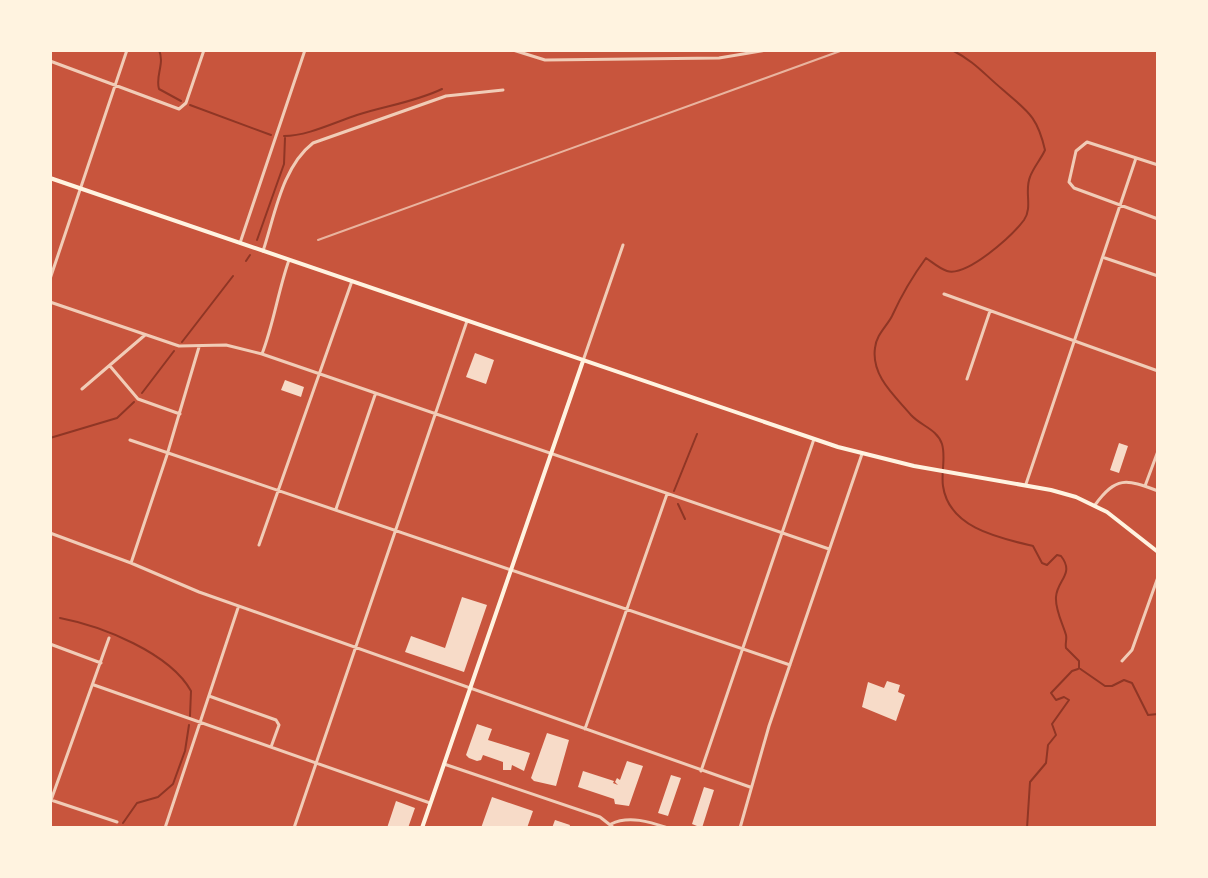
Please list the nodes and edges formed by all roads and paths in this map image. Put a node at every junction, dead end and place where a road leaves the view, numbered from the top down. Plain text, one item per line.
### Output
1 (127, 50) edge
2 (204, 50) edge
3 (305, 50) edge
4 (513, 50) edge
5 (767, 50) edge
6 (50, 61) edge
7 (115, 85) junction
8 (503, 90) dead end
9 (1136, 158) junction
10 (1158, 165) edge
11 (50, 178) edge
12 (81, 188) junction
13 (1120, 204) junction
14 (1158, 219) edge
15 (240, 243) junction
16 (623, 245) dead end
17 (263, 251) junction
18 (1103, 258) junction
19 (289, 260) junction
20 (1158, 276) edge
21 (50, 279) edge
22 (352, 281) junction
23 (944, 294) dead end
24 (50, 302) edge
25 (991, 309) junction
26 (467, 321) junction
27 (145, 335) junction
28 (1074, 340) junction
29 (199, 347) junction
30 (262, 354) junction
31 (583, 360) junction
32 (110, 366) junction
33 (1158, 371) edge
34 (319, 375) junction
35 (967, 379) dead end
36 (82, 389) dead end
37 (375, 395) junction
38 (180, 414) junction
39 (435, 416) junction
40 (814, 439) junction
41 (130, 440) dead end
42 (1158, 451) edge
43 (862, 454) junction
44 (167, 455) junction
45 (551, 455) junction
46 (1025, 485) junction
47 (1145, 486) junction
48 (277, 490) junction
49 (1158, 491) edge
50 (667, 494) junction
51 (1095, 505) junction
52 (336, 509) junction
53 (397, 529) junction
54 (50, 533) edge
55 (781, 535) junction
56 (259, 545) dead end
57 (829, 549) junction
58 (1158, 552) edge
59 (131, 563) junction
60 (511, 570) junction
61 (1158, 577) edge
62 (239, 606) junction
63 (627, 609) junction
64 (109, 638) dead end
65 (50, 644) edge
66 (355, 647) junction
67 (743, 648) junction
68 (1122, 661) dead end
69 (101, 663) junction
70 (790, 665) junction
71 (94, 685) junction
72 (471, 686) junction
73 (209, 696) junction
74 (199, 724) junction
75 (585, 729) junction
76 (271, 748) junction
77 (444, 764) junction
78 (315, 765) junction
79 (701, 771) junction
80 (750, 787) junction
81 (51, 801) edge
82 (431, 803) junction
83 (117, 822) dead end
84 (612, 826) edge
85 (165, 828) edge
86 (294, 828) edge
87 (422, 828) edge
88 (668, 828) edge
89 (740, 828) edge

1 - 7 street
2 - 7 street
3 - 15 street
4 - 5 street
6 - 7 street
7 - 12 street
8 - 17 street
9 - 10 street
9 - 13 street
9 - 13 street
11 - 12 main road
12 - 15 main road
12 - 21 street
13 - 14 street
13 - 18 street
15 - 17 main road
16 - 31 street
17 - 19 main road
18 - 20 street
18 - 28 street
19 - 22 main road
19 - 30 street
22 - 26 main road
22 - 34 street
23 - 25 street
24 - 27 street
25 - 28 street
25 - 35 street
26 - 31 main road
26 - 39 street
27 - 29 street
27 - 32 street
28 - 33 street
28 - 46 street
29 - 30 street
29 - 38 street
30 - 34 street
31 - 40 main road
31 - 45 main road
32 - 36 street
32 - 38 street
34 - 37 street
34 - 48 street
37 - 39 street
37 - 52 street
38 - 44 street
39 - 45 street
39 - 53 street
40 - 43 main road
40 - 55 street
41 - 44 street
42 - 47 street
43 - 46 main road
43 - 57 street
44 - 48 street
44 - 59 street
45 - 50 street
45 - 60 main road
46 - 51 main road
47 - 49 street
47 - 51 street
48 - 52 street
48 - 56 street
50 - 55 street
50 - 63 street
51 - 58 main road
52 - 53 street
53 - 60 street
53 - 66 street
54 - 59 street
55 - 57 street
55 - 67 street
57 - 70 street
59 - 62 street
60 - 63 street
60 - 72 main road
61 - 68 street
62 - 66 street
62 - 73 street
63 - 67 street
63 - 75 street
64 - 69 street
65 - 69 street
66 - 72 street
66 - 78 street
67 - 70 street
67 - 79 street
69 - 71 street
70 - 80 street
71 - 74 street
71 - 81 street
72 - 75 street
72 - 77 main road
73 - 74 street
73 - 76 street
74 - 76 street
74 - 85 street
75 - 79 street
76 - 78 street
77 - 82 main road
77 - 84 street
78 - 82 street
78 - 86 street
79 - 80 street
80 - 89 street
81 - 83 street
82 - 87 main road
84 - 88 street

